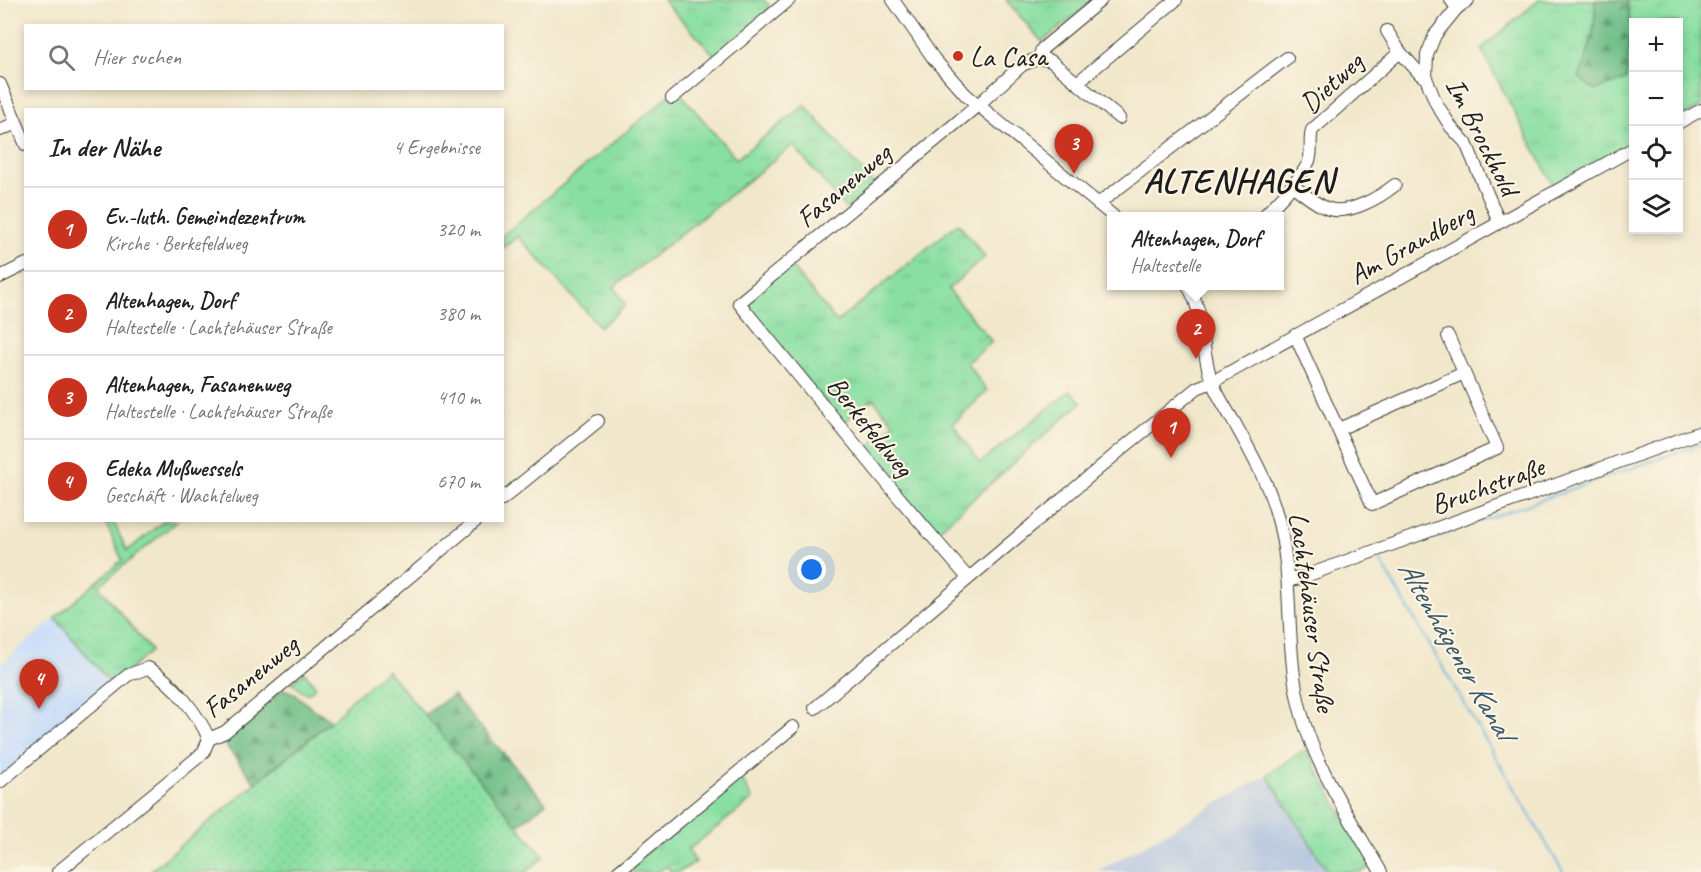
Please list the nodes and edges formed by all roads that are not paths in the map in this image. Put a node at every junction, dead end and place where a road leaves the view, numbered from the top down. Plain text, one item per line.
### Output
1 (789, 0) edge
2 (893, 0) edge
3 (1101, 0) edge
4 (1176, 0) edge
5 (1468, 0) edge
6 (1454, 4) edge
7 (1387, 31) dead end
8 (1400, 52) junction
9 (1039, 58) junction
10 (1287, 58) dead end
11 (1426, 78) junction
12 (1078, 82) junction
13 (0, 84) edge
14 (672, 98) dead end
15 (978, 105) junction
16 (1701, 110) edge
17 (1119, 118) dead end
18 (1683, 120) edge
19 (16, 123) junction
20 (0, 130) edge
21 (24, 141) edge
22 (1629, 151) edge
23 (1395, 185) dead end
24 (1292, 186) junction
25 (1098, 204) junction
26 (1108, 212) edge
27 (1268, 212) edge
28 (1498, 222) junction
29 (24, 265) edge
30 (0, 277) edge
31 (1191, 290) edge
32 (739, 303) joint
33 (1295, 335) junction
34 (1448, 336) dead end
35 (1464, 373) junction
36 (1212, 382) junction
37 (598, 421) dead end
38 (1339, 429) junction
39 (1701, 432) edge
40 (504, 497) edge
41 (475, 522) edge
42 (968, 578) junction
43 (1289, 580) junction
44 (815, 708) dead end
45 (793, 727) dead end
46 (209, 739) junction
47 (0, 782) edge
48 (57, 872) edge
49 (618, 872) edge
50 (1381, 872) edge

1 - 14 street
2 - 15 street
3 - 9 street, Fasanenweg
4 - 12 street
5 - 6 street, Im Brockhold
6 - 11 street, Im Brockhold
7 - 8 street, Dietweg
8 - 11 street, Dietweg
8 - 24 street, Dietweg
9 - 12 street
9 - 15 street, Fasanenweg
10 - 25 street
11 - 28 street, Im Brockhold
12 - 17 street
13 - 19 street
15 - 25 street
15 - 32 street, Fasanenweg
16 - 18 street
19 - 20 street
19 - 21 street
22 - 28 street, Am Grandberg
23 - 24 street
24 - 27 street, Dietweg
25 - 26 street
28 - 33 street, Am Grandberg
29 - 30 street
31 - 36 street, Lachtehäuser Straße
32 - 42 street, Berkefeldweg
33 - 36 street, Am Grandberg
33 - 38 street
34 - 35 street
35 - 38 street
35 - 38 street
36 - 42 street
36 - 43 street, Lachtehäuser Straße
37 - 40 street
39 - 43 street, Bruchstraße
41 - 46 street, Fasanenweg
42 - 44 street
43 - 50 street, Lachtehäuser Straße
45 - 49 street
46 - 47 street
46 - 48 street, Fasanenweg

